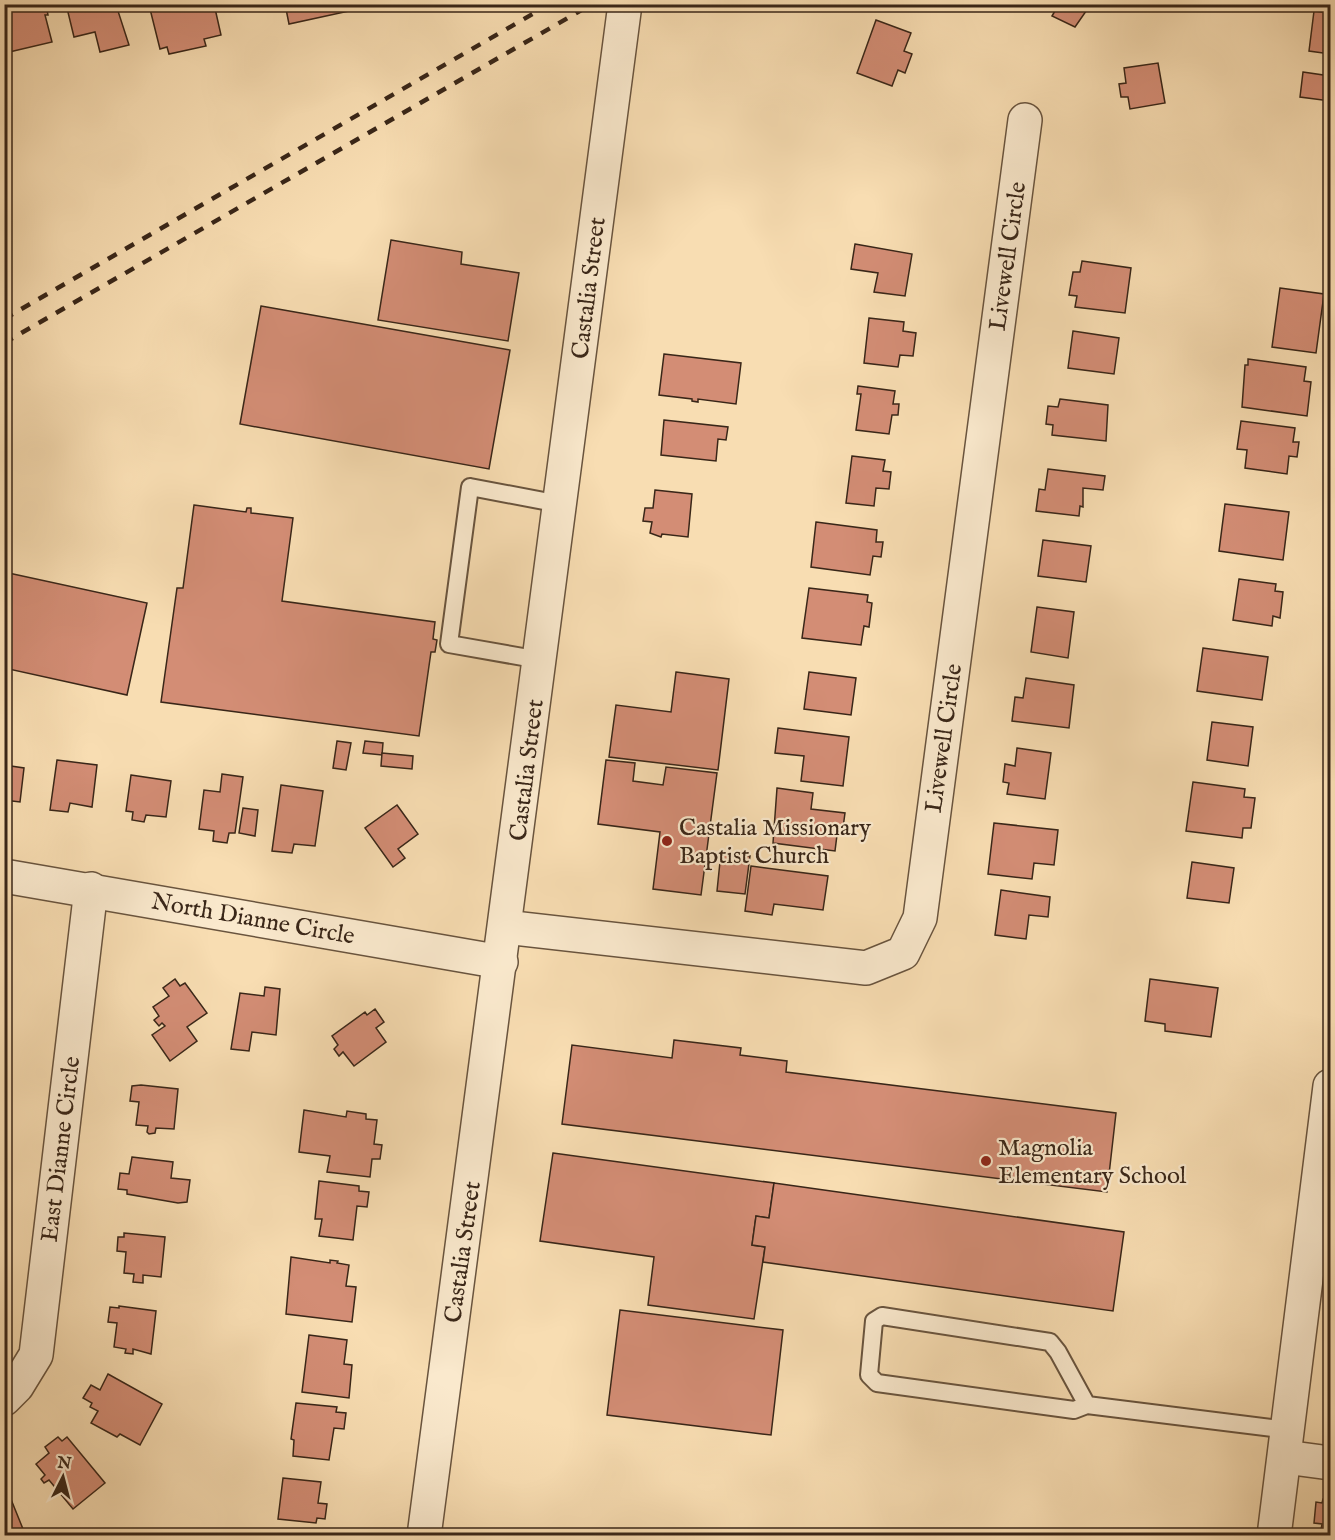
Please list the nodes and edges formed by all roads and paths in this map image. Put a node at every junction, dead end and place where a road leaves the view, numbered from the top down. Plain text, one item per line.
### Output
1 (625, 4) edge
2 (1025, 120) dead end
3 (560, 504) junction
4 (540, 660) junction
5 (4, 876) edge
6 (91, 889) junction
7 (505, 927) junction
8 (501, 962) junction
9 (1330, 1086) edge
10 (1328, 1133) edge
11 (4, 1399) edge
12 (1087, 1405) junction
13 (1286, 1444) junction
14 (1330, 1463) edge
15 (424, 1536) edge
16 (1274, 1536) edge

1 - 3 street, Castalia Street
2 - 7 street, Livewell Circle
3 - 4 street, Castalia Street
3 - 4 lane
4 - 7 street, Castalia Street
5 - 6 street, North Dianne Circle
6 - 8 street, North Dianne Circle
6 - 11 street, East Dianne Circle
7 - 8 street, Castalia Street
8 - 15 street, Castalia Street
9 - 10 street
10 - 13 street
12 - 12 lane
12 - 13 lane
13 - 14 street
13 - 16 street

